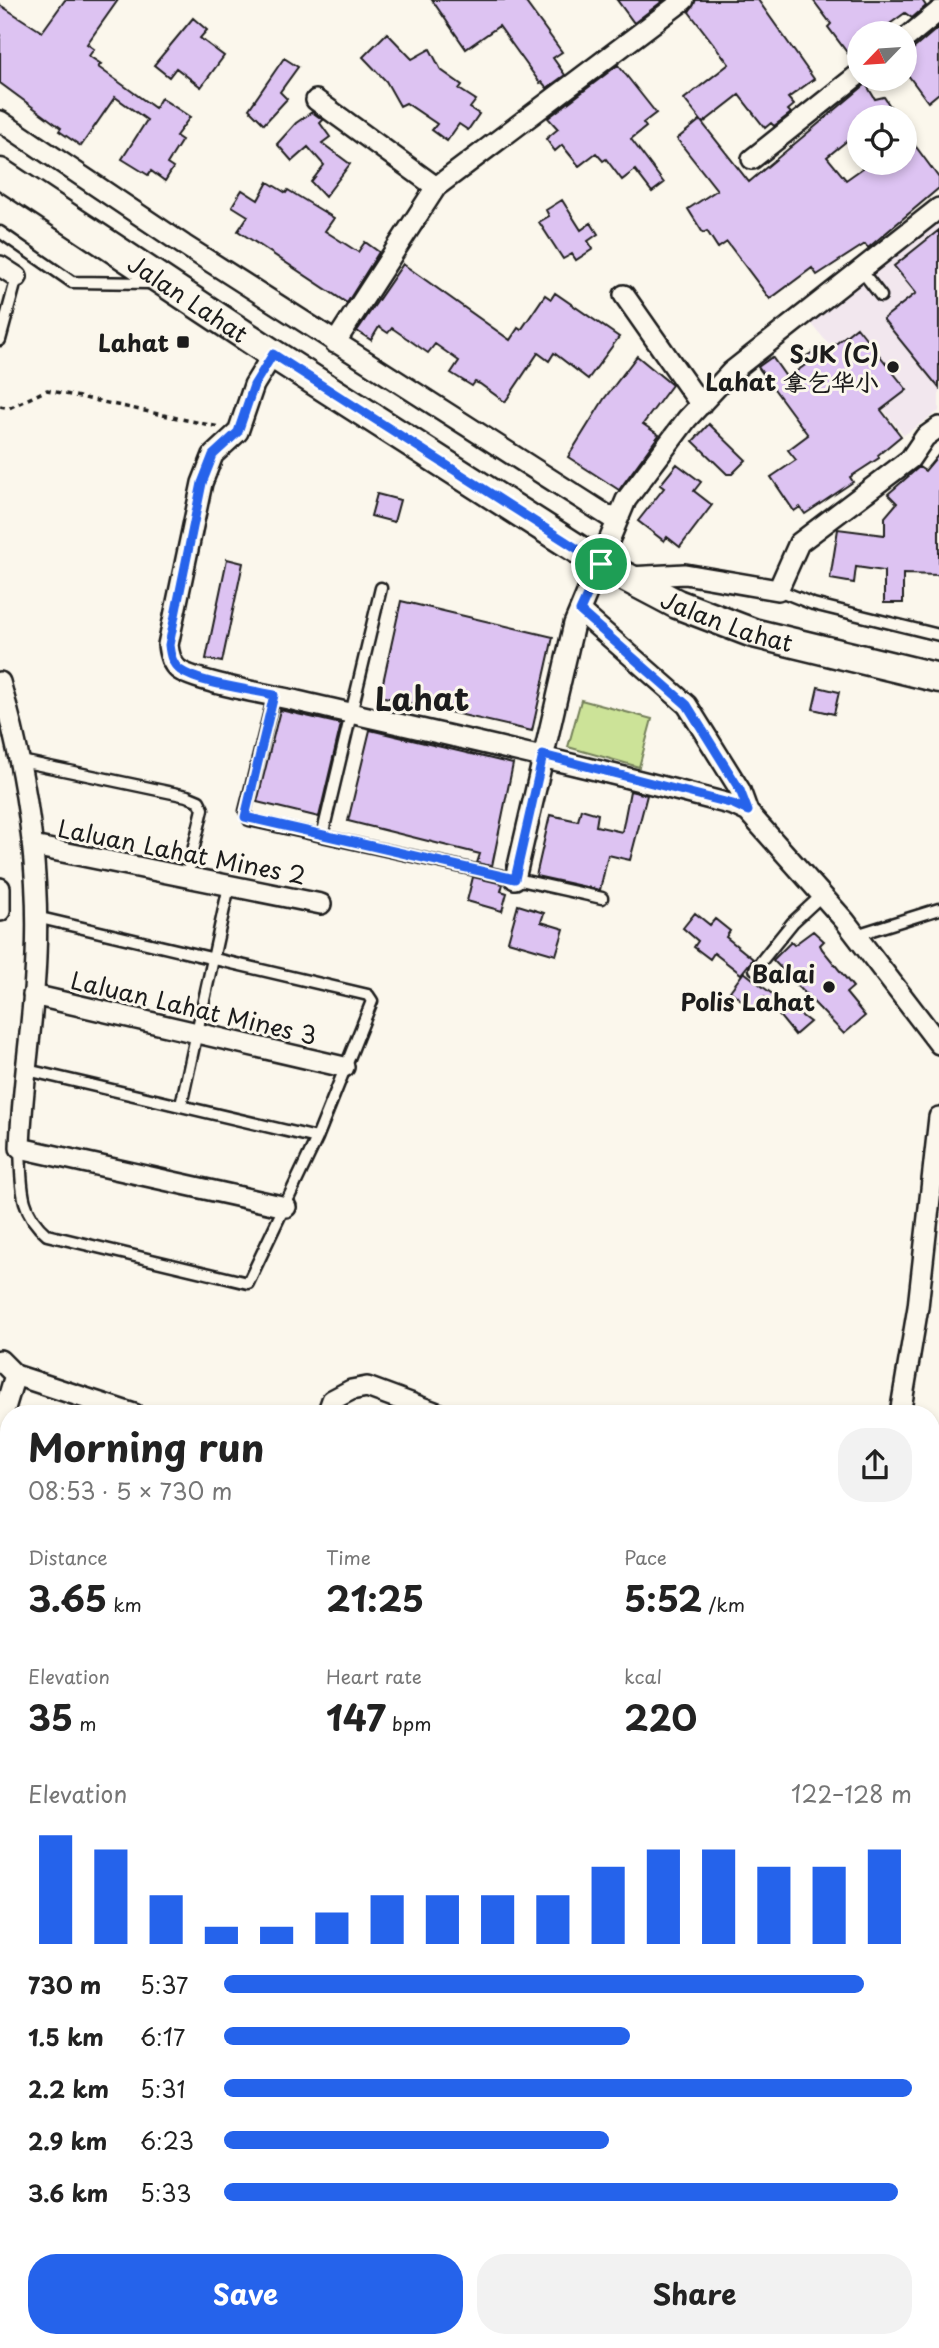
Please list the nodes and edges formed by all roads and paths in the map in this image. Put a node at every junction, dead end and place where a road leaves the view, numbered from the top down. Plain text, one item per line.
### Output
1 (684, 0) edge
2 (939, 11) edge
3 (917, 28) edge
4 (847, 84) edge
5 (316, 100) dead end
6 (0, 121) edge
7 (752, 159) dead end
8 (0, 173) edge
9 (436, 187) junction
10 (939, 208) edge
11 (0, 232) edge
12 (0, 266) edge
13 (861, 270) junction
14 (17, 276) joint
15 (167, 284) junction
16 (624, 295) dead end
17 (881, 296) dead end
18 (0, 340) edge
19 (335, 343) junction
20 (273, 354) junction
21 (701, 405) junction
22 (0, 406) edge
23 (939, 427) edge
24 (238, 432) junction
25 (616, 521) junction
26 (601, 564) junction
27 (626, 577) junction
28 (381, 588) dead end
29 (778, 590) junction
30 (580, 611) junction
31 (939, 635) edge
32 (903, 668) junction
33 (939, 668) edge
34 (939, 678) edge
35 (0, 682) edge
36 (274, 695) junction
37 (352, 714) junction
38 (543, 755) junction
39 (22, 761) junction
40 (748, 811) junction
41 (322, 836) junction
42 (33, 846) junction
43 (187, 876) junction
44 (515, 879) junction
45 (229, 886) junction
46 (0, 888) edge
47 (822, 895) junction
48 (602, 898) dead end
49 (321, 905) dead end
50 (939, 909) edge
51 (0, 911) edge
52 (36, 917) junction
53 (856, 935) junction
54 (211, 957) junction
55 (755, 970) dead end
56 (33, 995) junction
57 (197, 1031) junction
58 (939, 1044) edge
59 (344, 1067) junction
60 (27, 1070) junction
61 (181, 1105) junction
62 (939, 1117) edge
63 (317, 1138) junction
64 (20, 1148) junction
65 (286, 1207) junction
66 (0, 1360) edge
67 (15, 1375) junction
68 (6, 1405) edge
69 (107, 1405) edge
70 (332, 1405) edge
71 (415, 1405) edge
72 (902, 1405) edge

1 - 9 street
2 - 3 street
4 - 7 street
5 - 9 street
6 - 19 street
8 - 15 main road, Jalan Lahat
9 - 19 street
10 - 13 street
11 - 15 lane
12 - 14 street
13 - 17 lane
13 - 21 street
14 - 18 lane
15 - 20 main road, Jalan Lahat
16 - 21 street
19 - 25 street
20 - 24 street
20 - 26 main road, Jalan Lahat
21 - 25 street
22 - 24 path
23 - 29 street
24 - 36 street
25 - 26 street
26 - 27 main road, Jalan Lahat
26 - 30 street
27 - 29 street
27 - 32 main road, Jalan Lahat
28 - 37 lane
29 - 31 lane
30 - 38 street
30 - 40 street
32 - 33 main road, Jalan Lahat
32 - 34 main road, Jalan Lahat
35 - 39 street
36 - 37 street
36 - 41 lane
37 - 38 street
37 - 41 lane
38 - 40 street
38 - 44 street
39 - 42 street
39 - 43 lane
40 - 47 street
41 - 44 lane
42 - 43 street, Laluan Lahat Mines 2
42 - 52 street
43 - 45 street, Laluan Lahat Mines 2
44 - 48 lane
45 - 49 street, Laluan Lahat Mines 2
45 - 54 lane
46 - 51 street
47 - 53 street
47 - 55 lane
50 - 53 lane
52 - 54 lane
52 - 56 street
53 - 58 street
54 - 57 lane
54 - 59 lane
56 - 57 street, Laluan Lahat Mines 3
56 - 60 street
57 - 59 street, Laluan Lahat Mines 3
57 - 61 lane
59 - 63 lane
60 - 61 lane
60 - 64 street
61 - 63 lane
62 - 72 street
63 - 65 lane
64 - 65 street
64 - 65 lane
66 - 67 street
67 - 68 street
67 - 69 street
70 - 71 street

